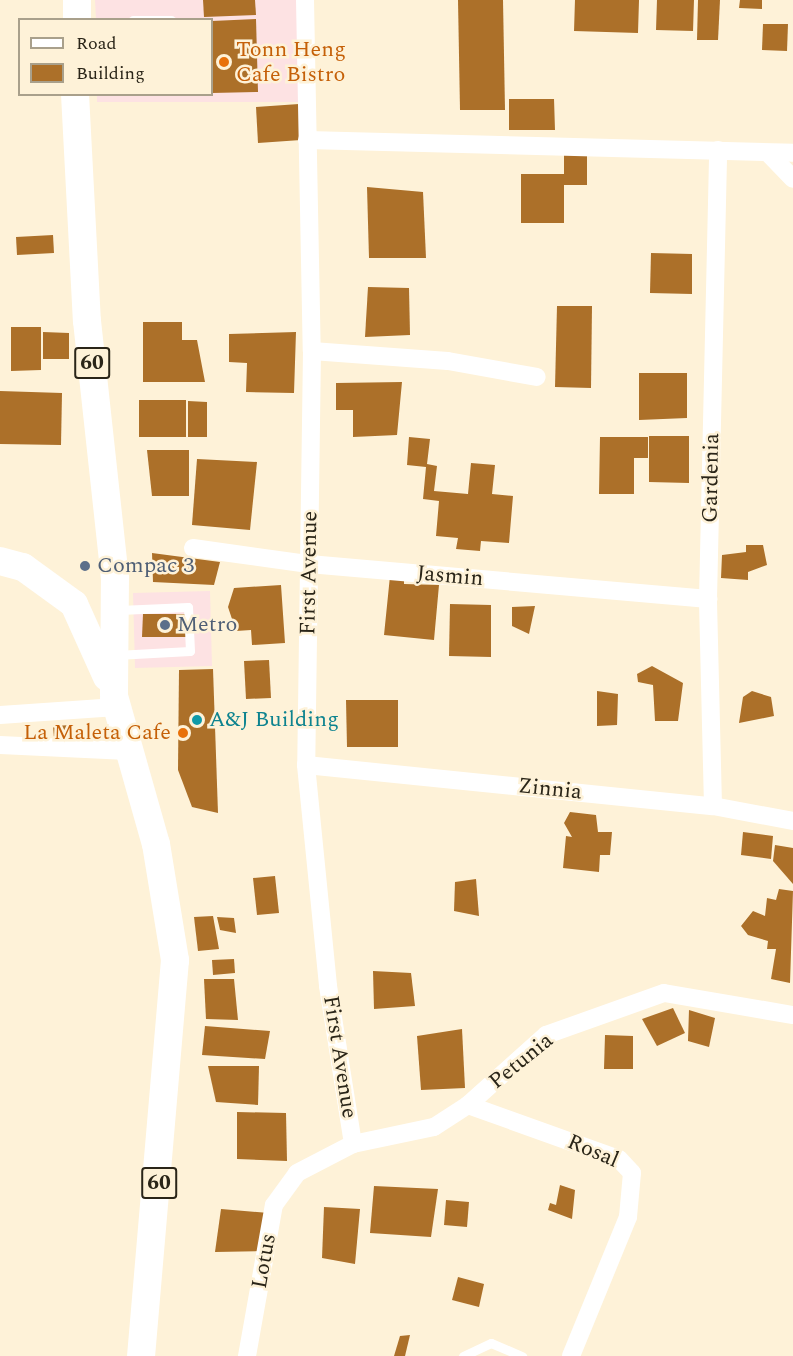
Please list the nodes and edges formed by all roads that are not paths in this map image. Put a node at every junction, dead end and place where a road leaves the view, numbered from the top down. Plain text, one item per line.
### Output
1 (77, 0) edge
2 (305, 0) edge
3 (77, 18) edge
4 (75, 96) edge
5 (307, 140) junction
6 (718, 150) junction
7 (793, 153) edge
8 (770, 155) junction
9 (793, 179) edge
10 (312, 351) junction
11 (537, 377) dead end
12 (193, 548) dead end
13 (0, 561) edge
14 (309, 564) junction
15 (115, 577) junction
16 (708, 599) junction
17 (74, 604) junction
18 (115, 610) junction
19 (114, 655) junction
20 (115, 701) junction
21 (0, 715) edge
22 (0, 745) edge
23 (128, 751) junction
24 (306, 765) junction
25 (713, 806) junction
26 (793, 821) edge
27 (793, 1014) edge
28 (468, 1105) junction
29 (353, 1144) junction
30 (297, 1173) joint
31 (141, 1356) edge
32 (247, 1356) edge
33 (463, 1356) edge
34 (522, 1356) edge
35 (572, 1356) edge

1 - 3 main road
2 - 5 street, First Avenue
4 - 15 main road, 60
5 - 6 street
5 - 10 street, First Avenue
6 - 8 street
6 - 16 street, Gardenia
7 - 8 street
8 - 9 street
10 - 11 street
10 - 14 street, First Avenue
12 - 14 street, Jasmin
13 - 17 main road, 60
14 - 16 street, Jasmin
14 - 24 street, First Avenue
15 - 17 main road
15 - 18 main road, 60
16 - 25 street, Gardenia
17 - 20 main road, 60
18 - 19 main road, 60
18 - 19 lane
19 - 20 main road, 60
20 - 21 street
20 - 23 main road, 60
22 - 23 street
23 - 31 main road, 60
24 - 25 street, Zinnia
24 - 29 street, First Avenue
25 - 26 street, Zinnia
27 - 28 street, Petunia
28 - 29 street, Petunia
28 - 35 street, Rosal
29 - 30 street, Petunia
30 - 32 street, Lotus
33 - 34 lane

